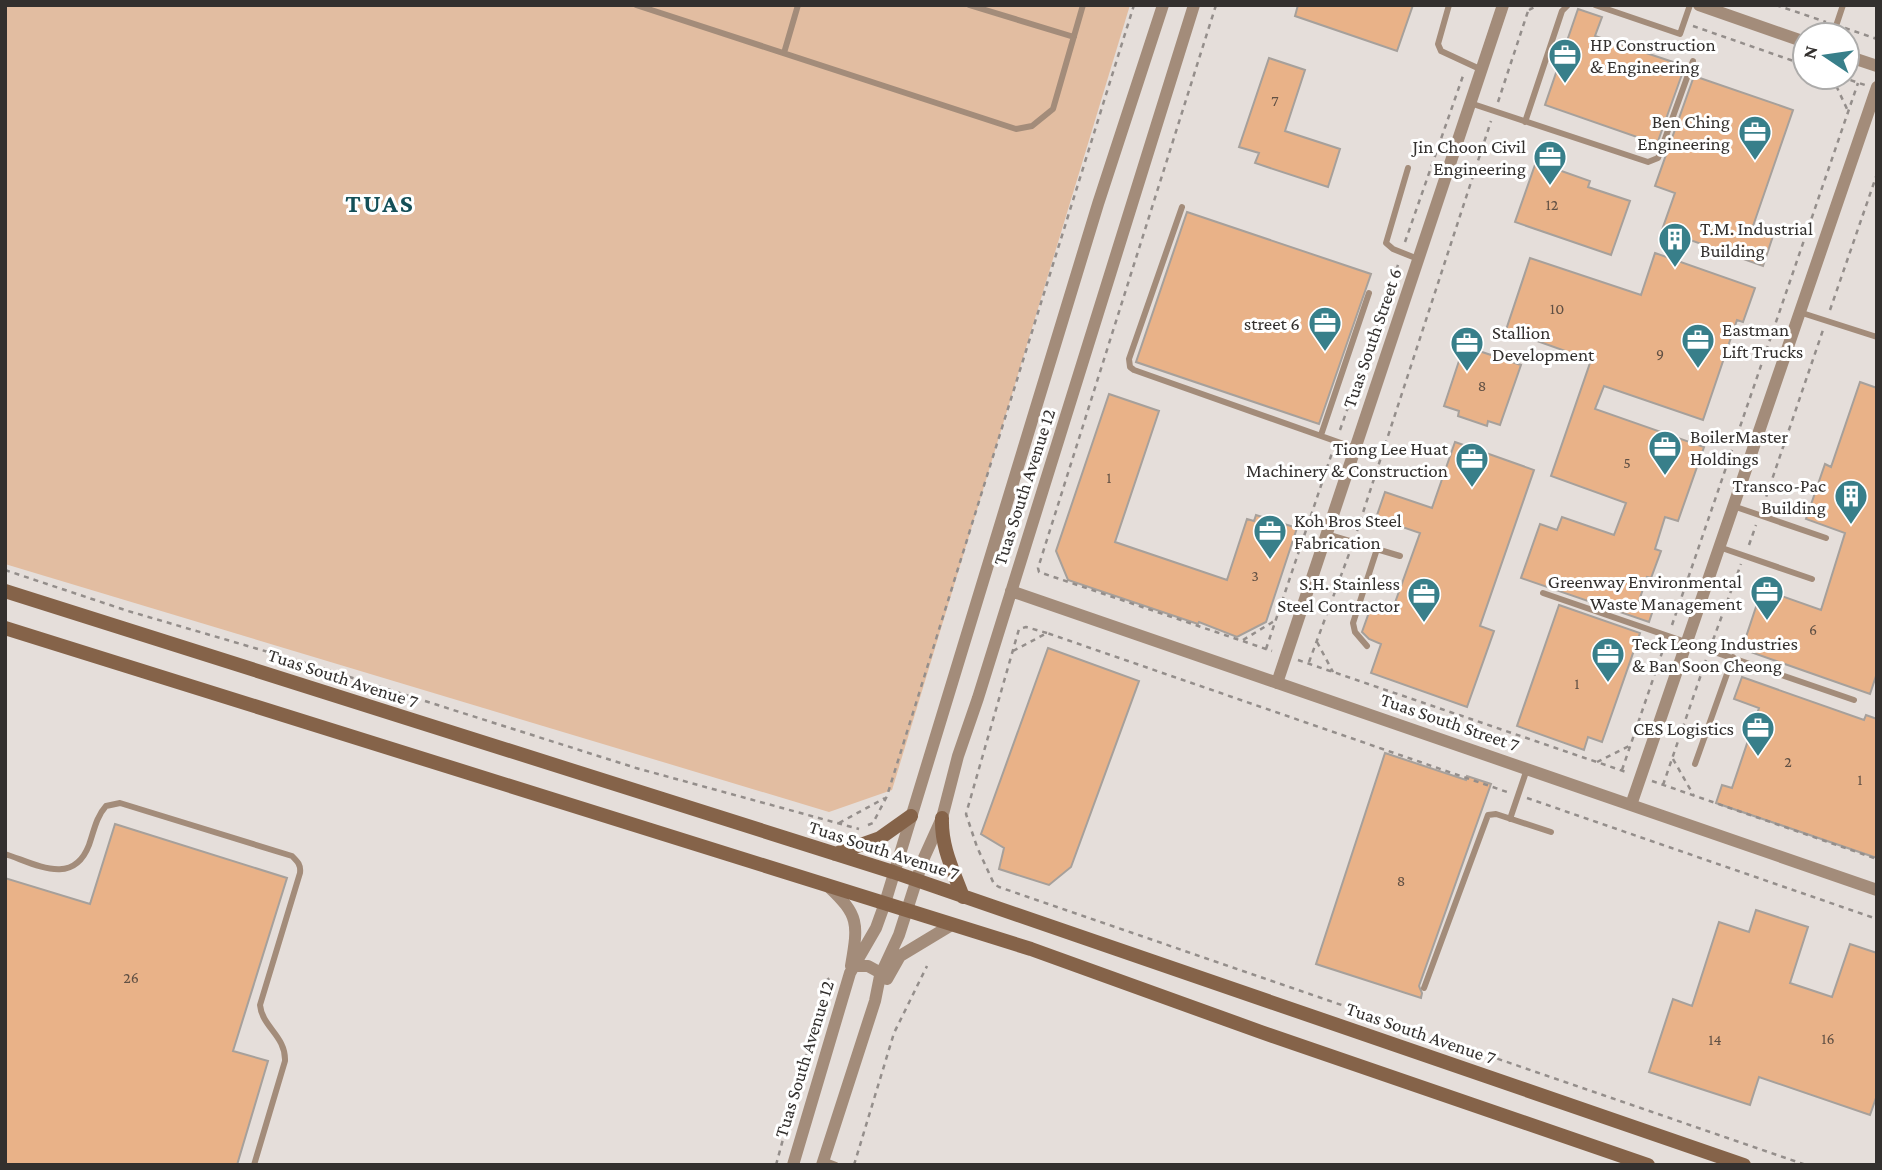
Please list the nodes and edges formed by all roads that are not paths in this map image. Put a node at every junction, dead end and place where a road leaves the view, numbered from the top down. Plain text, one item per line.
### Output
1 (636, 5) edge
2 (798, 5) edge
3 (969, 5) edge
4 (1083, 5) edge
5 (1163, 5) edge
6 (1194, 5) edge
7 (1449, 5) edge
8 (1503, 5) edge
9 (1568, 5) edge
10 (1595, 5) edge
11 (1690, 5) edge
12 (1699, 5) edge
13 (1074, 37) junction
14 (1791, 37) edge
15 (784, 53) junction
16 (1693, 61) dead end
17 (1482, 70) junction
18 (1876, 88) edge
19 (1470, 103) junction
20 (1525, 122) junction
21 (1408, 168) dead end
22 (1182, 207) dead end
23 (1418, 259) junction
24 (1370, 293) dead end
25 (1800, 312) junction
26 (1877, 337) edge
27 (1321, 435) junction
28 (1355, 448) junction
29 (1733, 506) junction
30 (1326, 534) junction
31 (1826, 538) dead end
32 (1719, 547) junction
33 (1377, 549) junction
34 (1400, 556) dead end
35 (1812, 579) dead end
36 (5, 591) edge
37 (1011, 591) junction
38 (1543, 593) dead end
39 (5, 628) edge
40 (1687, 643) junction
41 (1367, 646) dead end
42 (1733, 657) junction
43 (1276, 683) junction
44 (1854, 700) dead end
45 (1695, 764) dead end
46 (1527, 769) junction
47 (1631, 805) junction
48 (911, 816) junction
49 (942, 818) junction
50 (1510, 819) junction
51 (1551, 832) dead end
52 (5, 854) edge
53 (835, 854) junction
54 (893, 872) junction
55 (915, 880) junction
56 (828, 885) junction
57 (1877, 890) edge
58 (963, 897) junction
59 (885, 903) junction
60 (907, 910) junction
61 (953, 925) junction
62 (848, 971) junction
63 (880, 976) junction
64 (1424, 988) dead end
65 (875, 1001) junction
66 (827, 1163) edge
67 (254, 1165) edge
68 (793, 1165) edge
69 (1648, 1165) edge
70 (1744, 1165) edge

1 - 15 lane
2 - 15 lane
3 - 13 lane
4 - 13 lane
5 - 48 street, Tuas South Avenue 12
6 - 37 street, Tuas South Avenue 12
7 - 17 lane
8 - 17 street, Tuas South Street 6
9 - 20 lane
10 - 11 lane
12 - 14 street
13 - 15 lane
16 - 20 lane
17 - 19 street, Tuas South Street 6
18 - 25 street
19 - 20 lane
19 - 23 street, Tuas South Street 6
21 - 23 lane
22 - 27 lane
23 - 28 street, Tuas South Street 6
24 - 27 lane
25 - 26 lane
25 - 29 street
27 - 28 lane
28 - 30 street, Tuas South Street 6
29 - 31 lane
29 - 32 street
30 - 33 lane
30 - 43 street, Tuas South Street 6
32 - 35 lane
32 - 40 street
33 - 34 lane
33 - 41 lane
36 - 53 street, Tuas South Avenue 7
37 - 43 street, Tuas South Street 7
37 - 49 street, Tuas South Avenue 12
38 - 40 lane
39 - 56 street
40 - 42 lane
40 - 47 street
42 - 44 lane
42 - 45 lane
43 - 46 street, Tuas South Street 7
46 - 47 street, Tuas South Street 7
46 - 50 lane
47 - 57 street, Tuas South Street 7
48 - 53 street
48 - 54 street, Tuas South Avenue 12
49 - 55 street, Tuas South Avenue 12
49 - 58 street
50 - 51 lane
50 - 64 lane
52 - 67 lane
53 - 54 street, Tuas South Avenue 7
54 - 55 street, Tuas South Avenue 7
54 - 59 street, Tuas South Avenue 12
55 - 58 street, Tuas South Avenue 7
55 - 60 street, Tuas South Avenue 12
56 - 59 street
56 - 62 street
58 - 70 street, Tuas South Avenue 7
59 - 60 street
59 - 62 street, Tuas South Avenue 12
60 - 61 street
60 - 63 street, Tuas South Avenue 12
61 - 65 street
61 - 69 street
62 - 63 street, Tuas South Avenue 12
62 - 68 street, Tuas South Avenue 12
63 - 65 street, Tuas South Avenue 12
65 - 66 street, Tuas South Avenue 12

